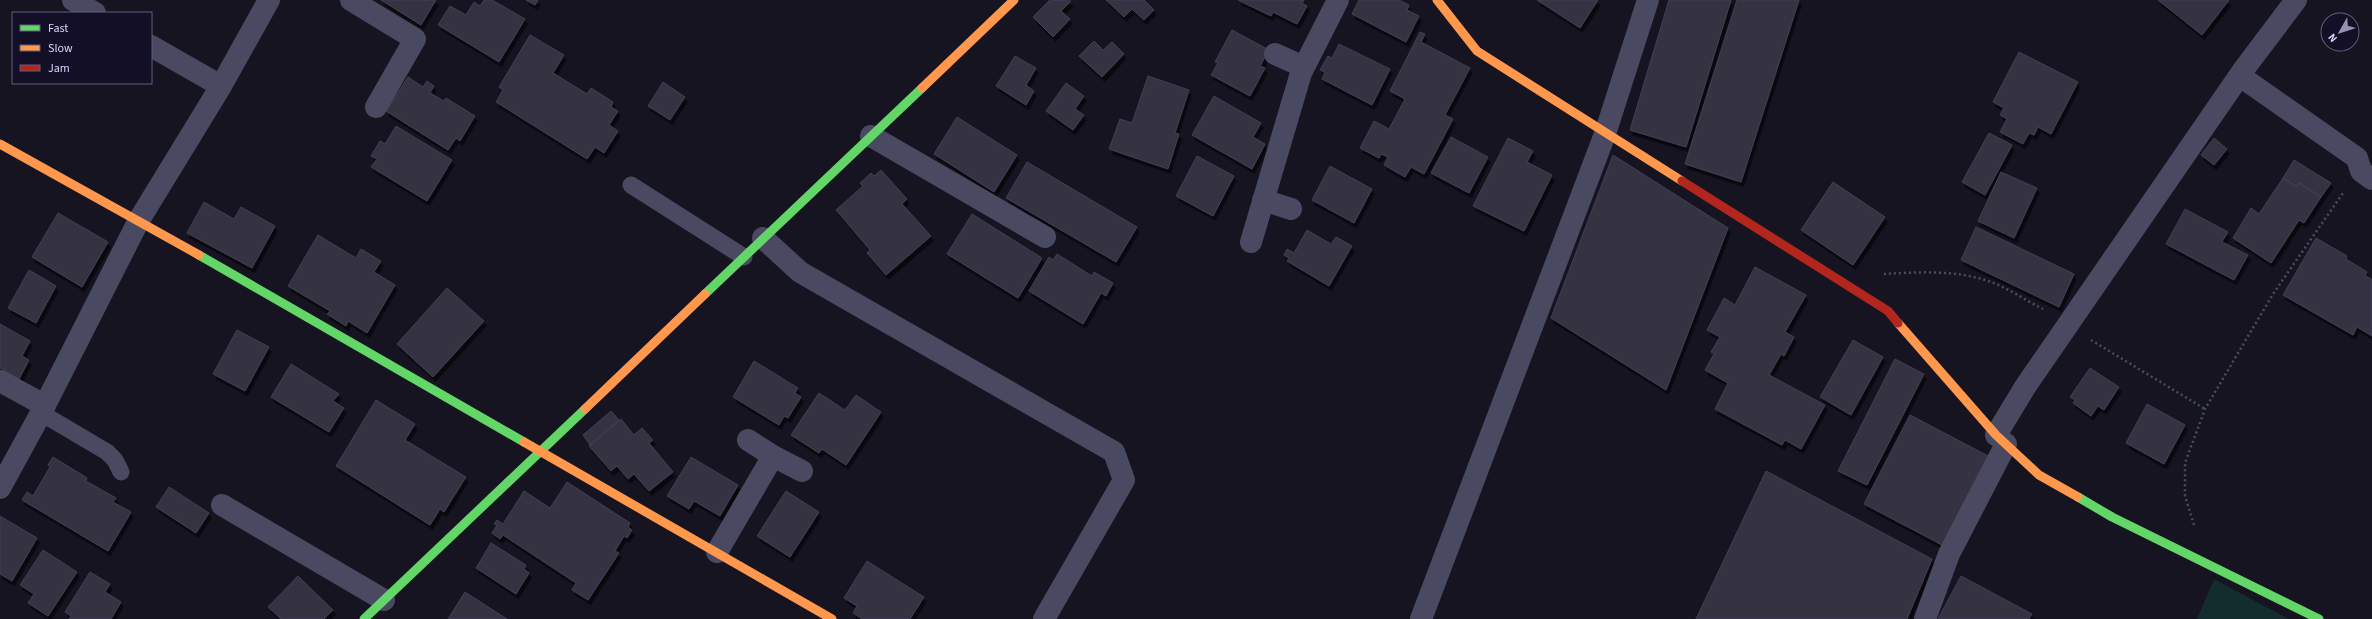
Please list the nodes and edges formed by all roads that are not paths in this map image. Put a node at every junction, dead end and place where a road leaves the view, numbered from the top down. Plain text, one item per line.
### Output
1 (73, 0) edge
2 (269, 0) edge
3 (351, 0) edge
4 (1014, 0) edge
5 (1338, 0) edge
6 (1437, 0) edge
7 (1648, 0) edge
8 (2296, 0) edge
9 (93, 12) edge
10 (152, 47) edge
11 (1275, 54) dead end
12 (1304, 67) junction
13 (2240, 76) junction
14 (221, 86) junction
15 (376, 107) dead end
16 (1605, 134) junction
17 (871, 136) junction
18 (0, 144) edge
19 (2366, 173) edge
20 (632, 185) dead end
21 (1263, 200) junction
22 (1292, 209) dead end
23 (139, 220) junction
24 (1045, 237) dead end
25 (763, 238) junction
26 (1251, 242) dead end
27 (744, 257) junction
28 (0, 381) edge
29 (43, 409) junction
30 (748, 440) dead end
31 (2001, 440) junction
32 (540, 450) junction
33 (773, 456) junction
34 (121, 472) dead end
35 (802, 472) dead end
36 (0, 488) edge
37 (222, 505) dead end
38 (717, 552) junction
39 (384, 600) junction
40 (364, 619) edge
41 (832, 619) edge
42 (1044, 619) edge
43 (1421, 619) edge
44 (1925, 619) edge
45 (2319, 619) edge

1 - 9 street
2 - 14 street
3 - 15 street
4 - 17 street
5 - 12 street
6 - 16 street
7 - 16 street
8 - 13 street
10 - 14 street
11 - 12 street
12 - 21 street
13 - 19 street
13 - 31 street
14 - 23 street
16 - 31 street
16 - 43 street
17 - 24 street
17 - 25 street
18 - 23 street
20 - 27 lane
21 - 22 street
21 - 26 street
23 - 29 street
23 - 32 street
25 - 27 street
25 - 42 street
27 - 32 street
28 - 29 street
29 - 34 lane
29 - 36 street
30 - 33 street
31 - 44 street
31 - 45 street
32 - 38 street
32 - 39 street
33 - 35 street
33 - 38 street
37 - 39 street
38 - 41 street
39 - 40 street

